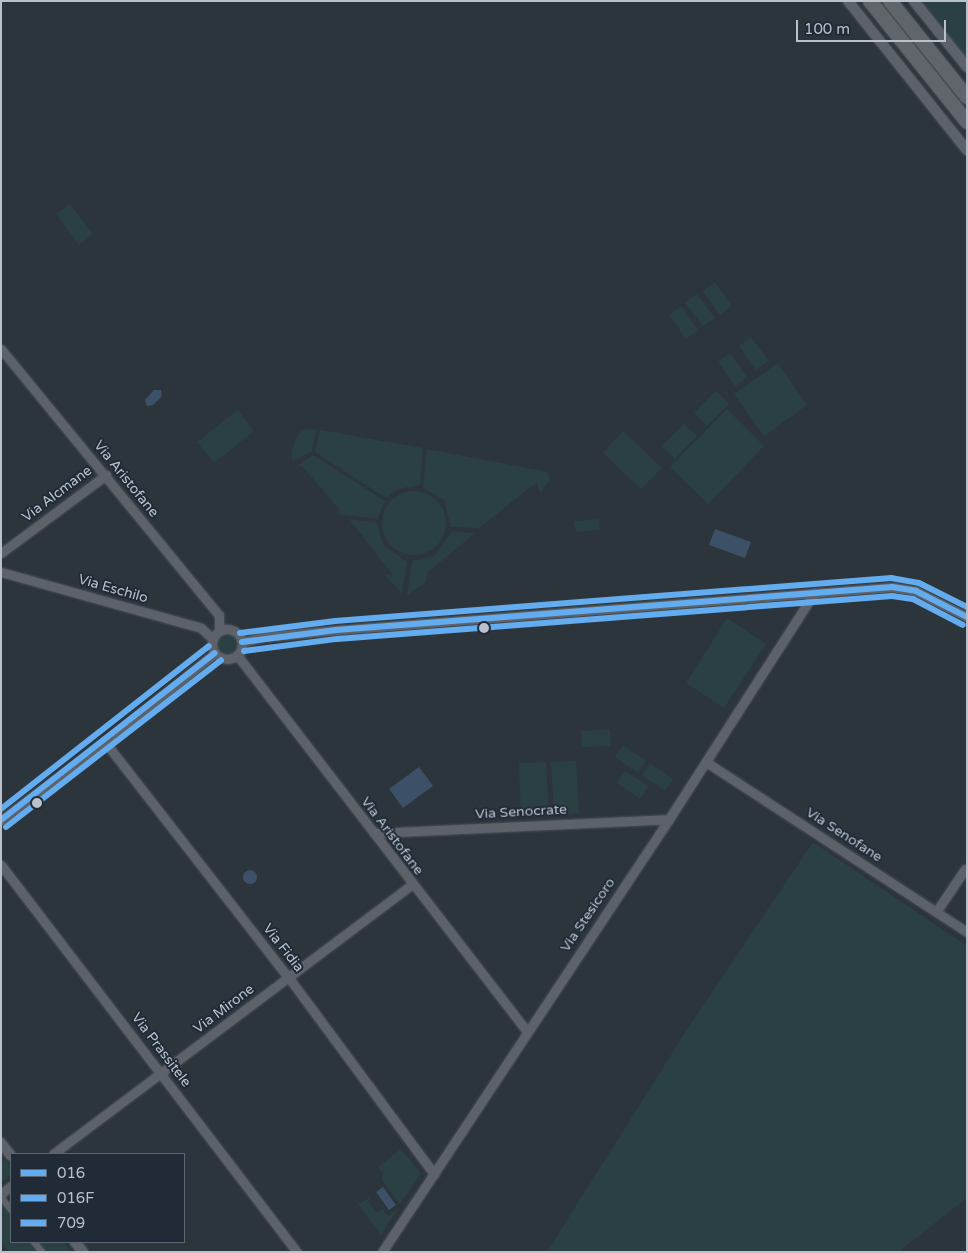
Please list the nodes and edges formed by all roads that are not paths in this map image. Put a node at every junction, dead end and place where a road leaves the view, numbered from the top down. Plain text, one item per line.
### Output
1 (848, 1) edge
2 (870, 1) edge
3 (890, 1) edge
4 (914, 1) edge
5 (967, 67) edge
6 (967, 97) edge
7 (967, 122) edge
8 (967, 150) edge
9 (1, 349) edge
10 (106, 475) junction
11 (1, 553) edge
12 (1, 572) edge
13 (814, 592) junction
14 (967, 617) edge
15 (219, 631) junction
16 (213, 639) junction
17 (242, 642) junction
18 (215, 653) junction
19 (237, 655) junction
20 (105, 742) junction
21 (706, 762) junction
22 (669, 819) junction
23 (1, 820) edge
24 (374, 833) junction
25 (1, 865) edge
26 (965, 869) dead end
27 (411, 885) junction
28 (936, 912) junction
29 (967, 932) edge
30 (289, 978) junction
31 (527, 1032) junction
32 (161, 1073) junction
33 (1, 1143) edge
34 (54, 1153) edge
35 (10, 1155) edge
36 (434, 1174) junction
37 (1, 1195) edge
38 (10, 1208) edge
39 (297, 1252) edge
40 (382, 1252) edge

1 - 8 street
2 - 7 main road
3 - 6 main road
4 - 5 street
9 - 10 street, Via Aristofane
10 - 11 street, Via Alcmane
10 - 15 street, Via Aristofane
12 - 16 street, Via Eschilo
13 - 14 street
13 - 17 street
13 - 21 street, Via Stesicoro
15 - 16 street
15 - 17 street
16 - 18 street
17 - 19 street
18 - 19 street
18 - 20 street
19 - 24 street, Via Aristofane
20 - 23 street
20 - 30 street, Via Fidia
21 - 22 street, Via Stesicoro
21 - 28 street, Via Senofane
22 - 24 street, Via Senocrate
22 - 31 street, Via Stesicoro
24 - 27 street, Via Aristofane
25 - 32 street, Via Prassitele
26 - 28 street
27 - 30 street, Via Mirone
27 - 31 street, Via Aristofane
28 - 29 street, Via Senofane
30 - 32 street, Via Mirone
30 - 36 street, Via Fidia
31 - 36 street, Via Stesicoro
32 - 34 street, Via Mirone
32 - 39 street, Via Prassitele
33 - 35 street
36 - 40 street, Via Stesicoro
37 - 38 street

